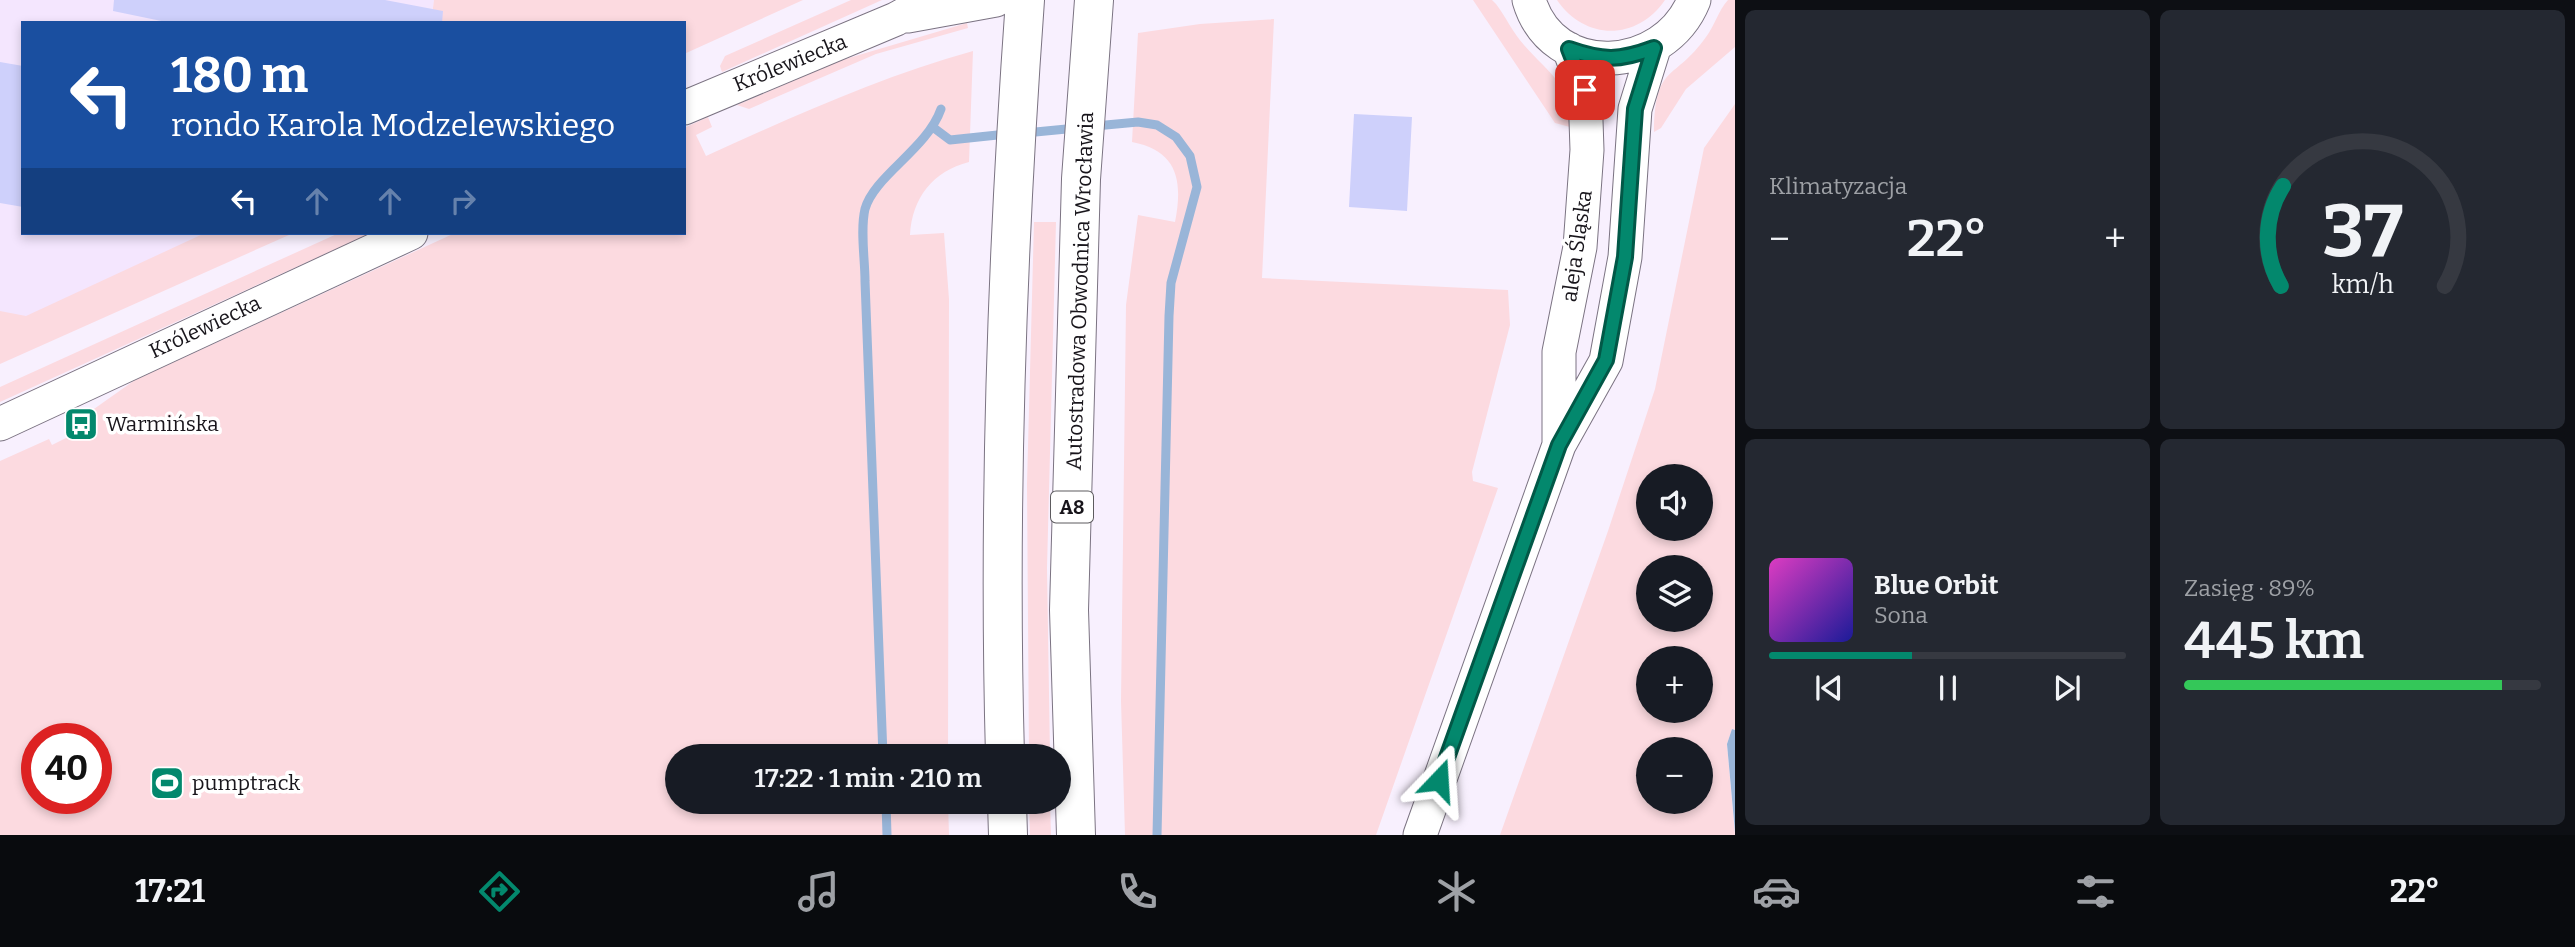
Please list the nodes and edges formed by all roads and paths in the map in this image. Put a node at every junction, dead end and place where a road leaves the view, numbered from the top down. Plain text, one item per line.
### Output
1 (930, 0) edge
2 (996, 0) edge
3 (1025, 0) edge
4 (1094, 0) edge
5 (1694, 0) edge
6 (1527, 4) edge
7 (896, 19) junction
8 (1654, 48) junction
9 (1569, 49) junction
10 (686, 107) edge
11 (407, 235) edge
12 (0, 424) edge
13 (1559, 445) junction
14 (1005, 744) edge
15 (1007, 814) edge
16 (1008, 835) edge
17 (1076, 835) edge
18 (1420, 835) edge

1 - 7 street, Królewiecka
2 - 7 street, Królewiecka
3 - 14 highway
4 - 17 highway, Autostradowa Obwodnica Wrocławia / A8
5 - 8 street
6 - 9 street
7 - 10 street, Królewiecka
8 - 9 street
8 - 13 street, aleja Śląska
9 - 13 street, aleja Śląska
11 - 12 street, Królewiecka
13 - 18 street, aleja Śląska
15 - 16 highway

